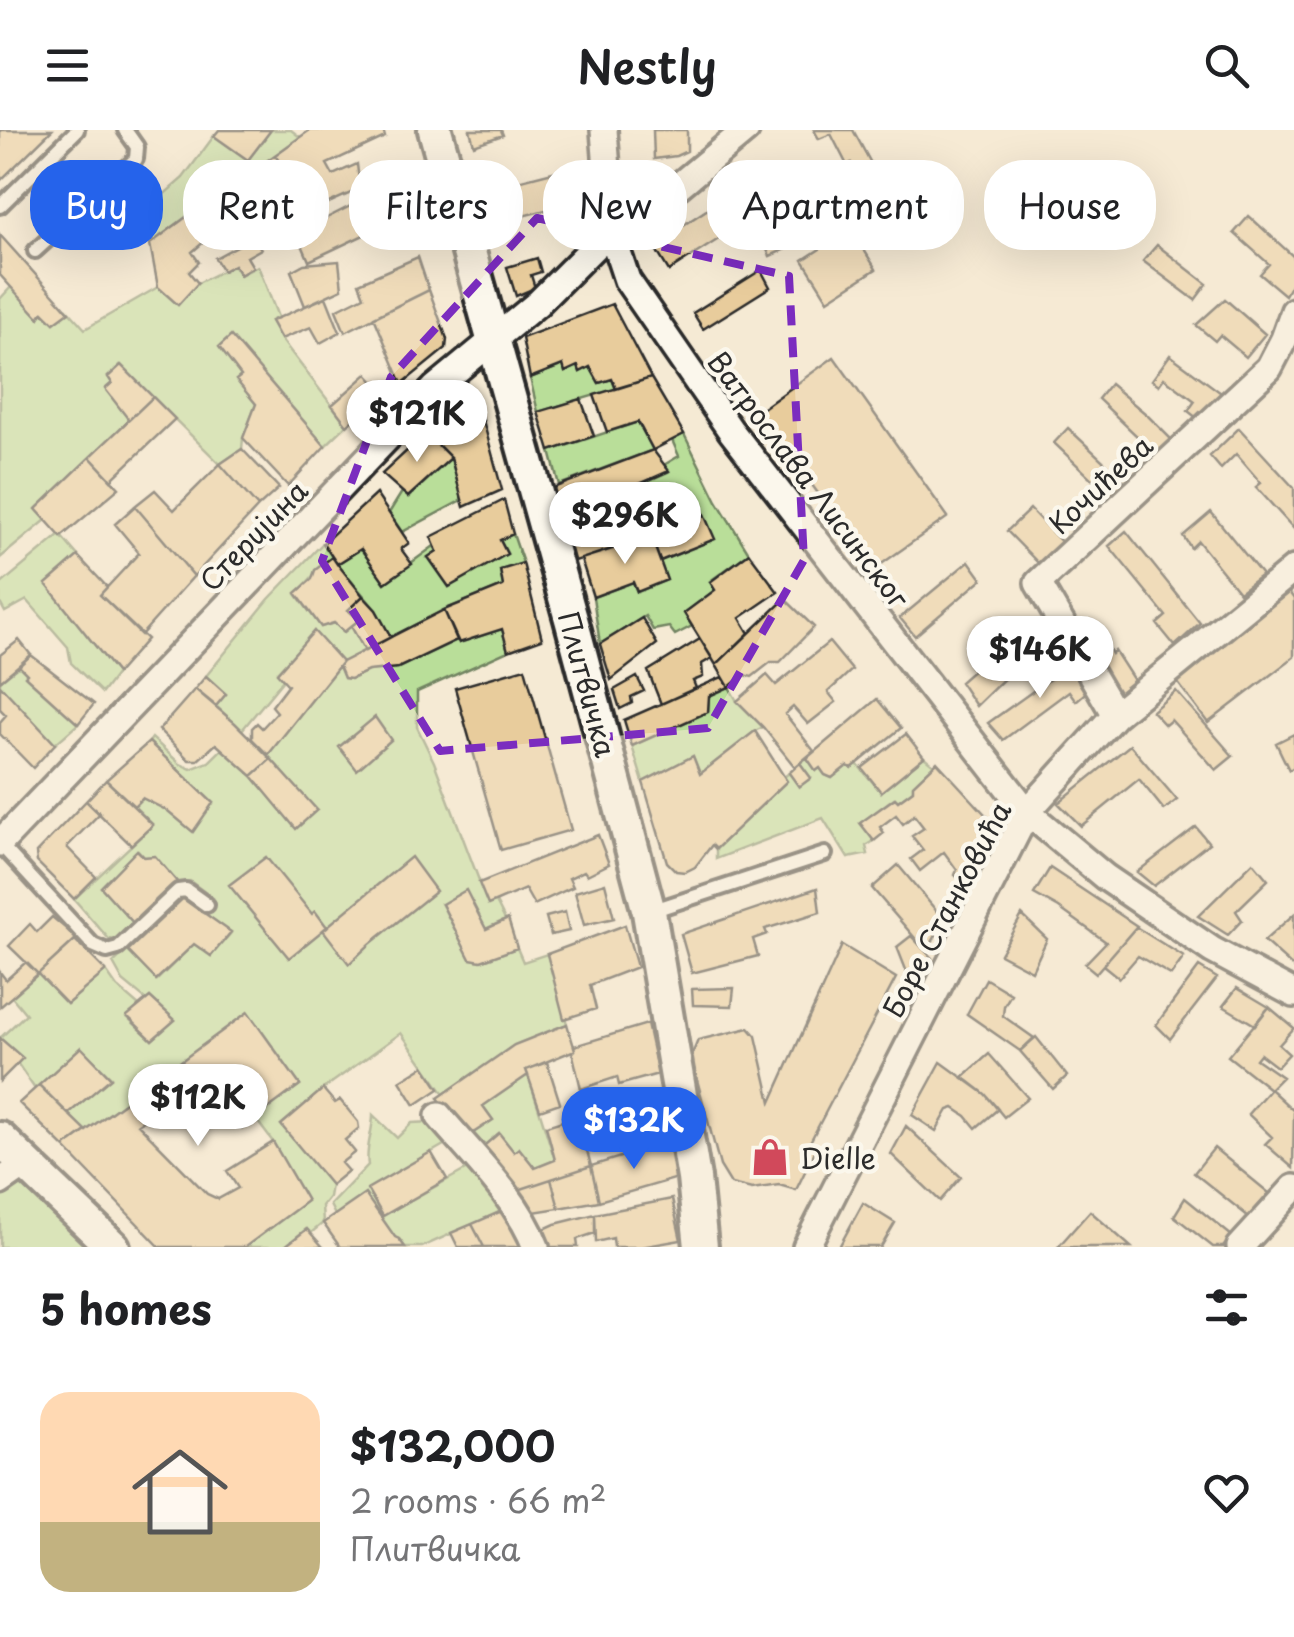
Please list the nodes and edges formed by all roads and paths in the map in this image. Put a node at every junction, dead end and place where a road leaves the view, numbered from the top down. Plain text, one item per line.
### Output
1 (77, 130) edge
2 (125, 130) edge
3 (435, 130) edge
4 (604, 130) edge
5 (746, 130) edge
6 (606, 160) edge
7 (687, 180) edge
8 (0, 206) edge
9 (591, 250) edge
10 (617, 250) edge
11 (35, 251) dead end
12 (1294, 311) edge
13 (492, 342) junction
14 (1294, 569) edge
15 (1115, 715) junction
16 (1026, 812) junction
17 (0, 844) edge
18 (825, 854) dead end
19 (207, 905) dead end
20 (649, 912) junction
21 (1294, 994) edge
22 (440, 1116) dead end
23 (0, 1139) edge
24 (13, 1173) edge
25 (1294, 1188) edge
26 (114, 1247) edge
27 (536, 1247) edge
28 (701, 1247) edge
29 (806, 1247) edge
30 (1240, 1247) edge

1 - 8 lane
2 - 11 lane
3 - 13 street, Плитвичка
4 - 6 street, Ватрослава Лисинског
5 - 7 street, Стеријина
9 - 13 street, Стеријина
10 - 16 street, Ватрослава Лисинског
12 - 15 street, Кочићева
13 - 17 street, Стеријина
13 - 20 street, Плитвичка
14 - 15 street, Боре Станковића
15 - 16 street, Боре Станковића
16 - 21 street, Ватрослава Лисинског
16 - 29 street, Боре Станковића
17 - 19 lane
18 - 20 lane
20 - 28 street, Плитвичка
22 - 27 street
23 - 24 street
24 - 26 street
25 - 30 street

